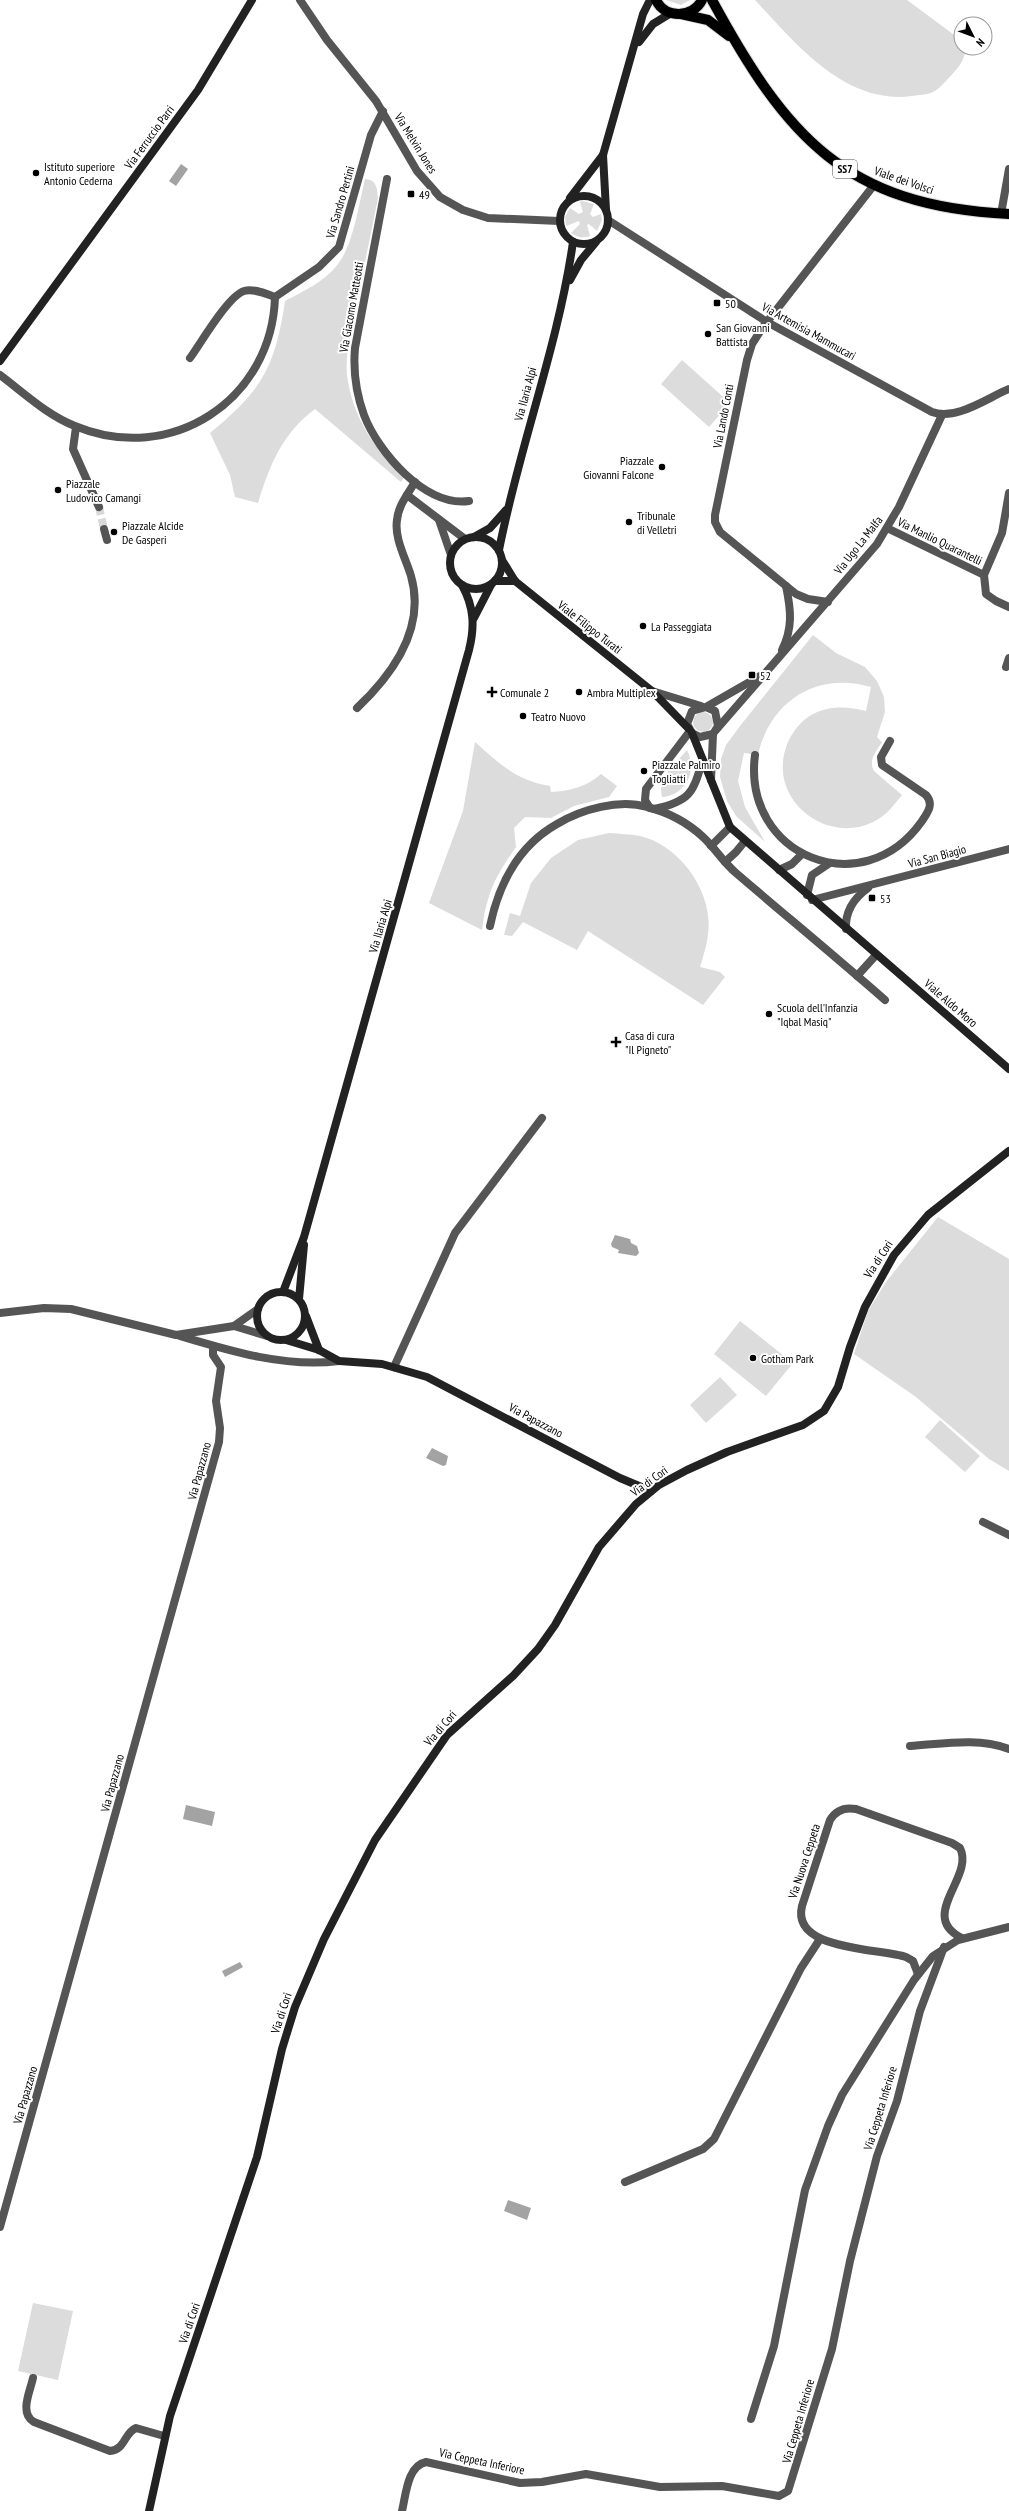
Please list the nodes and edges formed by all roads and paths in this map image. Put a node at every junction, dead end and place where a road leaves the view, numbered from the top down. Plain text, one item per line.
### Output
1 (252, 0) edge
2 (300, 0) edge
3 (650, 0) edge
4 (656, 0) edge
5 (702, 0) edge
6 (712, 0) edge
7 (676, 14) junction
8 (734, 40) junction
9 (635, 47) junction
10 (383, 112) junction
11 (603, 155) junction
12 (1009, 168) edge
13 (387, 179) dead end
14 (874, 185) junction
15 (566, 203) junction
16 (606, 210) junction
17 (1005, 214) edge
18 (608, 220) junction
19 (559, 221) junction
20 (598, 239) junction
21 (573, 242) junction
22 (567, 286) junction
23 (275, 296) junction
24 (767, 322) junction
25 (190, 358) dead end
26 (0, 361) edge
27 (0, 375) edge
28 (1009, 389) edge
29 (942, 415) junction
30 (76, 427) junction
31 (415, 482) junction
32 (1009, 493) edge
33 (407, 495) junction
34 (469, 501) dead end
35 (99, 506) tunnel mouth
36 (507, 508) junction
37 (438, 519) junction
38 (887, 528) junction
39 (104, 529) tunnel mouth
40 (474, 537) junction
41 (107, 540) dead end
42 (465, 540) junction
43 (499, 550) junction
44 (451, 556) junction
45 (502, 560) junction
46 (984, 574) junction
47 (515, 581) junction
48 (493, 583) junction
49 (462, 585) junction
50 (786, 586) junction
51 (828, 602) junction
52 (1009, 607) edge
53 (473, 621) junction
54 (1009, 658) edge
55 (776, 662) junction
56 (1006, 667) dead end
57 (766, 673) junction
58 (652, 691) junction
59 (703, 707) junction
60 (357, 708) dead end
61 (690, 731) junction
62 (715, 732) junction
63 (890, 741) dead end
64 (755, 755) dead end
65 (702, 760) junction
66 (711, 783) junction
67 (652, 808) junction
68 (730, 827) junction
69 (744, 841) junction
70 (711, 846) junction
71 (1009, 849) edge
72 (802, 854) junction
73 (725, 862) junction
74 (830, 863) junction
75 (779, 870) junction
76 (871, 886) junction
77 (810, 898) junction
78 (490, 926) dead end
79 (846, 929) junction
80 (876, 955) junction
81 (857, 976) junction
82 (885, 1000) dead end
83 (1009, 1069) edge
84 (542, 1118) dead end
85 (1009, 1151) edge
86 (304, 1237) junction
87 (283, 1292) junction
88 (299, 1299) junction
89 (258, 1309) junction
90 (0, 1314) edge
91 (306, 1315) junction
92 (234, 1326) junction
93 (176, 1335) junction
94 (267, 1336) junction
95 (286, 1340) junction
96 (213, 1346) junction
97 (319, 1350) junction
98 (339, 1361) junction
99 (394, 1366) junction
100 (651, 1491) junction
101 (983, 1522) dead end
102 (1009, 1535) edge
103 (910, 1746) dead end
104 (1009, 1749) edge
105 (1009, 1927) edge
106 (962, 1938) junction
107 (820, 1939) junction
108 (944, 1948) junction
109 (918, 1974) junction
110 (625, 2182) dead end
111 (0, 2227) edge
112 (33, 2378) dead end
113 (751, 2419) dead end
114 (164, 2436) junction
115 (149, 2511) edge
116 (402, 2511) edge

1 - 26 street, Via Ferruccio Parri
2 - 10 street, Via Melvin Jones
3 - 9 street
4 - 7 main road, SS7
5 - 7 main road
6 - 8 main road, Viale dei Volsci / SS7
7 - 8 main road, Viale dei Volsci / SS7
7 - 9 street
8 - 14 main road, Viale dei Volsci / SS7
9 - 11 street
10 - 19 street, Via Melvin Jones
10 - 23 street, Via Sandro Pertini
11 - 15 street
11 - 16 street
12 - 17 street
13 - 31 street, Via Giacomo Matteotti
14 - 17 main road, Viale dei Volsci / SS7
14 - 24 street, Via Lando Conti
15 - 16 street
15 - 19 street
16 - 18 street
18 - 20 street
18 - 24 street, Via Artemisia Mammucari
19 - 21 street
20 - 21 street
20 - 22 street, Via Ilaria Alpi
21 - 22 street, Via Ilaria Alpi
22 - 36 street, Via Ilaria Alpi
23 - 25 street
23 - 30 street
24 - 29 street, Via Artemisia Mammucari
24 - 50 street, Via Lando Conti
27 - 30 street
28 - 29 street
29 - 38 street, Via Ugo La Malfa
30 - 35 street
31 - 33 street
31 - 34 street, Via Giacomo Matteotti
32 - 46 street, Via Manlio Quarantelli
33 - 37 street
33 - 60 street
36 - 40 street, Via Ilaria Alpi
36 - 43 street, Via Ilaria Alpi
37 - 42 street
37 - 44 street
38 - 46 street, Via Manlio Quarantelli
38 - 51 street, Via Ugo La Malfa
39 - 41 street
40 - 42 street
40 - 43 street
42 - 44 street
43 - 45 street
44 - 49 street
45 - 47 street, Viale Filippo Turati
45 - 48 street
46 - 52 street, Via Manlio Quarantelli
47 - 48 street
47 - 58 street, Viale Filippo Turati
48 - 49 street
48 - 53 street, Via Ilaria Alpi
49 - 53 street, Via Ilaria Alpi
50 - 51 street
50 - 55 street
51 - 55 street, Via Ugo La Malfa
53 - 86 street, Via Ilaria Alpi
54 - 56 street
55 - 57 street, Via Ugo La Malfa
57 - 59 street, Via Ugo La Malfa
57 - 62 street, Via Ugo La Malfa
58 - 59 street, Viale Filippo Turati
58 - 61 street, Viale Filippo Turati
59 - 61 street
59 - 62 street
61 - 62 street
61 - 65 street
61 - 67 street
62 - 66 street
63 - 74 street
64 - 72 street
65 - 66 street
65 - 67 street
66 - 68 street
67 - 70 street
67 - 78 street
68 - 69 street
68 - 70 street
69 - 73 street
69 - 75 street, Viale Aldo Moro
70 - 73 street
71 - 76 street, Via San Biagio
72 - 74 street
72 - 75 street
73 - 81 street
74 - 77 street
75 - 77 street, Viale Aldo Moro
76 - 77 street, Via San Biagio
76 - 79 street, Via San Biagio
77 - 79 street, Viale Aldo Moro
79 - 80 street, Viale Aldo Moro
80 - 81 street
80 - 83 street, Viale Aldo Moro
81 - 82 street
84 - 99 street
85 - 100 street, Via di Cori
86 - 87 street, Via Ilaria Alpi
86 - 88 street, Via Ilaria Alpi
87 - 88 street
87 - 89 street
88 - 91 street
89 - 92 street, Via Papazzano
89 - 94 street
90 - 93 street, Via Papazzano
91 - 95 street
91 - 97 street
92 - 93 street, Via Papazzano
92 - 94 street, Via Papazzano
93 - 96 street, Via Papazzano
94 - 95 street
95 - 97 street, Via Papazzano
96 - 98 street, Via Papazzano
96 - 111 street, Via Papazzano
97 - 98 street, Via Papazzano
98 - 99 street, Via Papazzano
99 - 100 street, Via Papazzano
100 - 114 street, Via di Cori
101 - 102 street
103 - 104 street
105 - 106 street
106 - 107 street, Via Nuova Ceppeta
106 - 108 street
107 - 109 street, Via Nuova Ceppeta
107 - 110 street
108 - 109 street
108 - 116 street, Via Ceppeta Inferiore
109 - 113 street
112 - 114 street
114 - 115 street, Via di Cori

